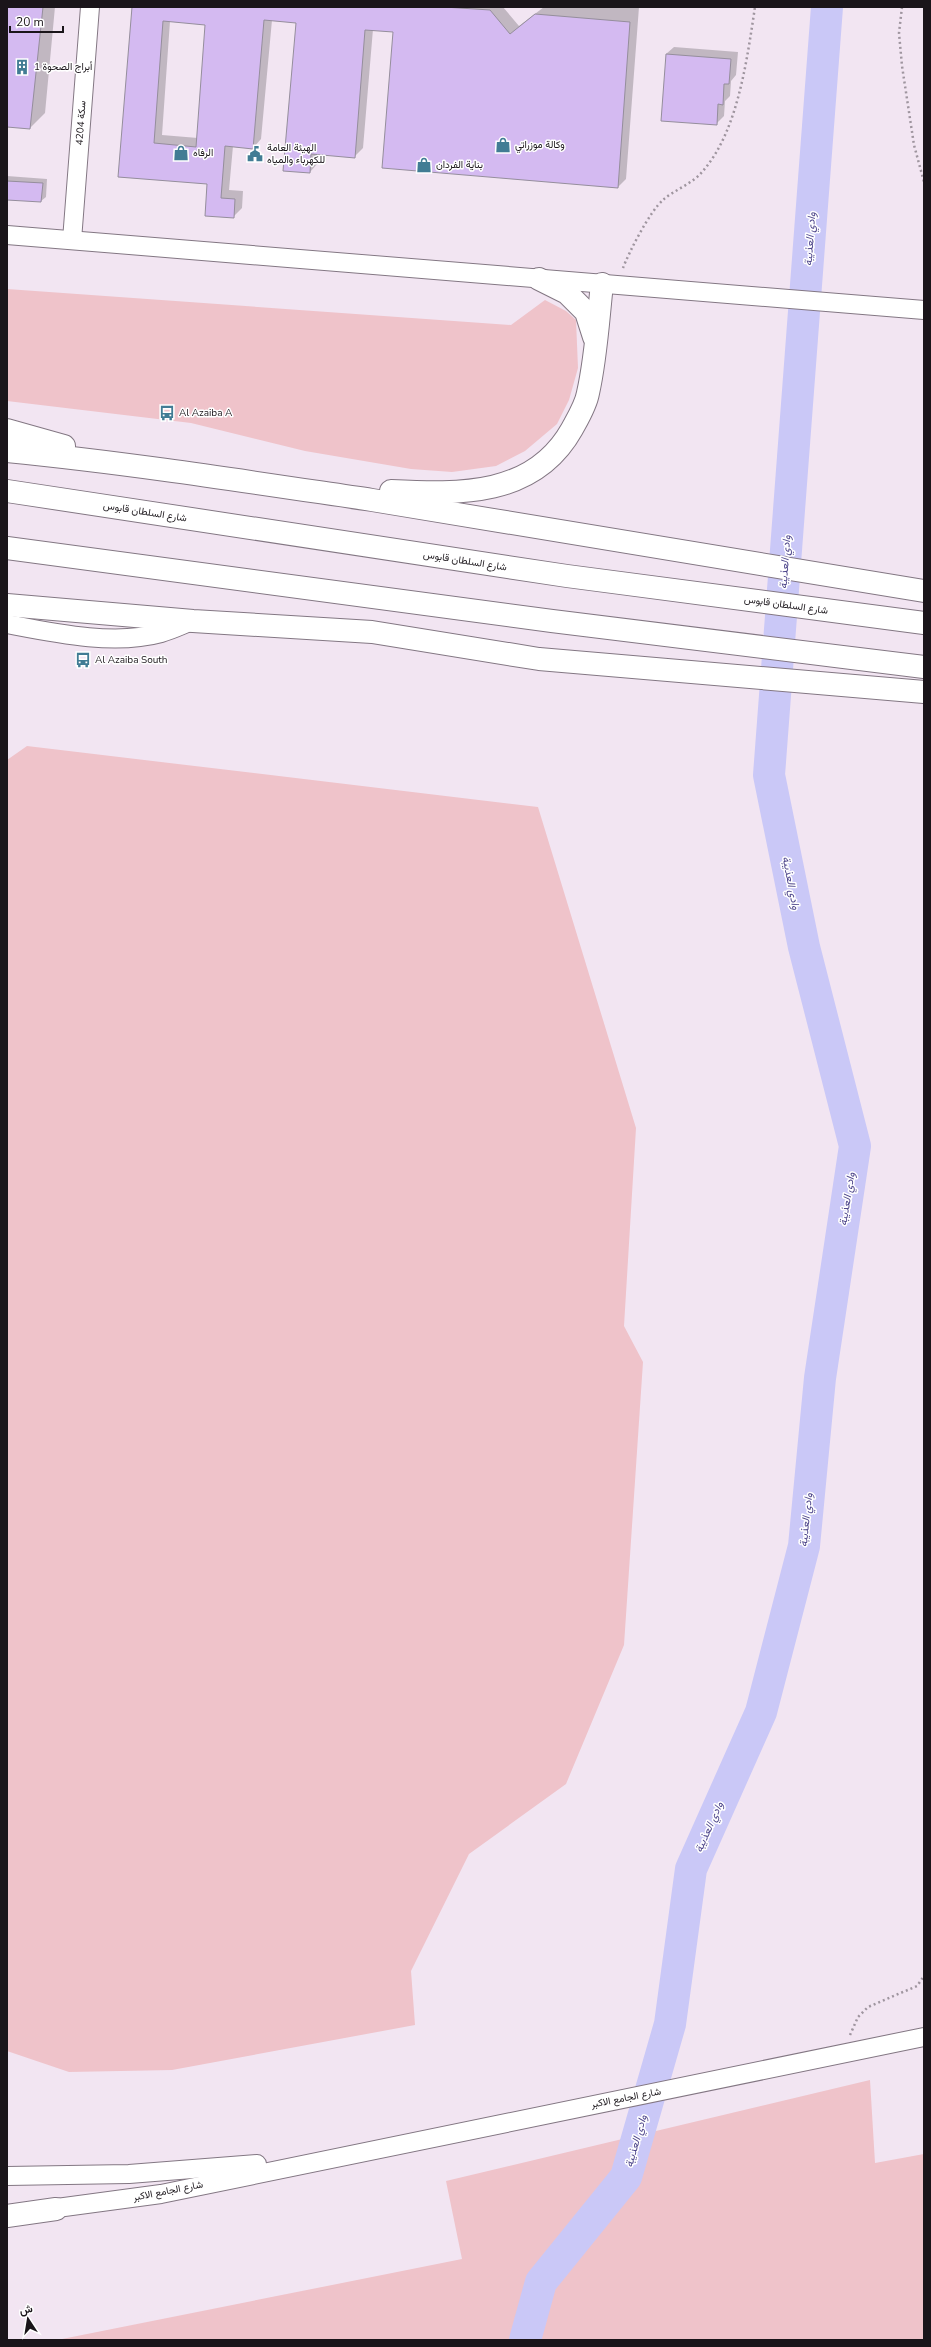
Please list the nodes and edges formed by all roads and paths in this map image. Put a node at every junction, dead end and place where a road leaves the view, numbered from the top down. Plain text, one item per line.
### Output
1 (90, 7) edge
2 (755, 7) edge
3 (902, 7) edge
4 (924, 182) edge
5 (7, 235) edge
6 (72, 240) junction
7 (539, 279) junction
8 (609, 285) junction
9 (921, 308) edge
10 (595, 343) junction
11 (7, 430) edge
12 (7, 451) edge
13 (121, 462) junction
14 (276, 486) junction
15 (14, 492) edge
16 (7, 548) edge
17 (924, 591) edge
18 (7, 594) edge
19 (7, 605) edge
20 (53, 609) junction
21 (193, 621) junction
22 (924, 623) edge
23 (7, 624) edge
24 (924, 667) edge
25 (923, 692) edge
26 (924, 1976) edge
27 (924, 2037) edge
28 (841, 2054) junction
29 (327, 2158) junction
30 (7, 2176) edge
31 (56, 2209) junction
32 (7, 2212) edge
33 (7, 2216) edge

1 - 6 street, سكة 4204
2 - 8 path
3 - 4 path
5 - 6 street
6 - 7 street
7 - 8 street
7 - 10 main road
8 - 9 street
8 - 10 main road
10 - 14 main road
11 - 13 main road
12 - 13 main road
13 - 14 main road
14 - 17 main road
15 - 22 main road, شارع السلطان قابوس
16 - 24 main road
18 - 20 main road
19 - 20 main road
20 - 21 main road
21 - 23 street
21 - 25 main road
26 - 28 path
27 - 28 street, شارع الجامع الاكبر
28 - 29 street, شارع الجامع الاكبر
29 - 30 street, شارع الجامع الاكبر
29 - 31 street, شارع الجامع الاكبر
31 - 32 street, شارع الجامع الاكبر
31 - 33 main road

